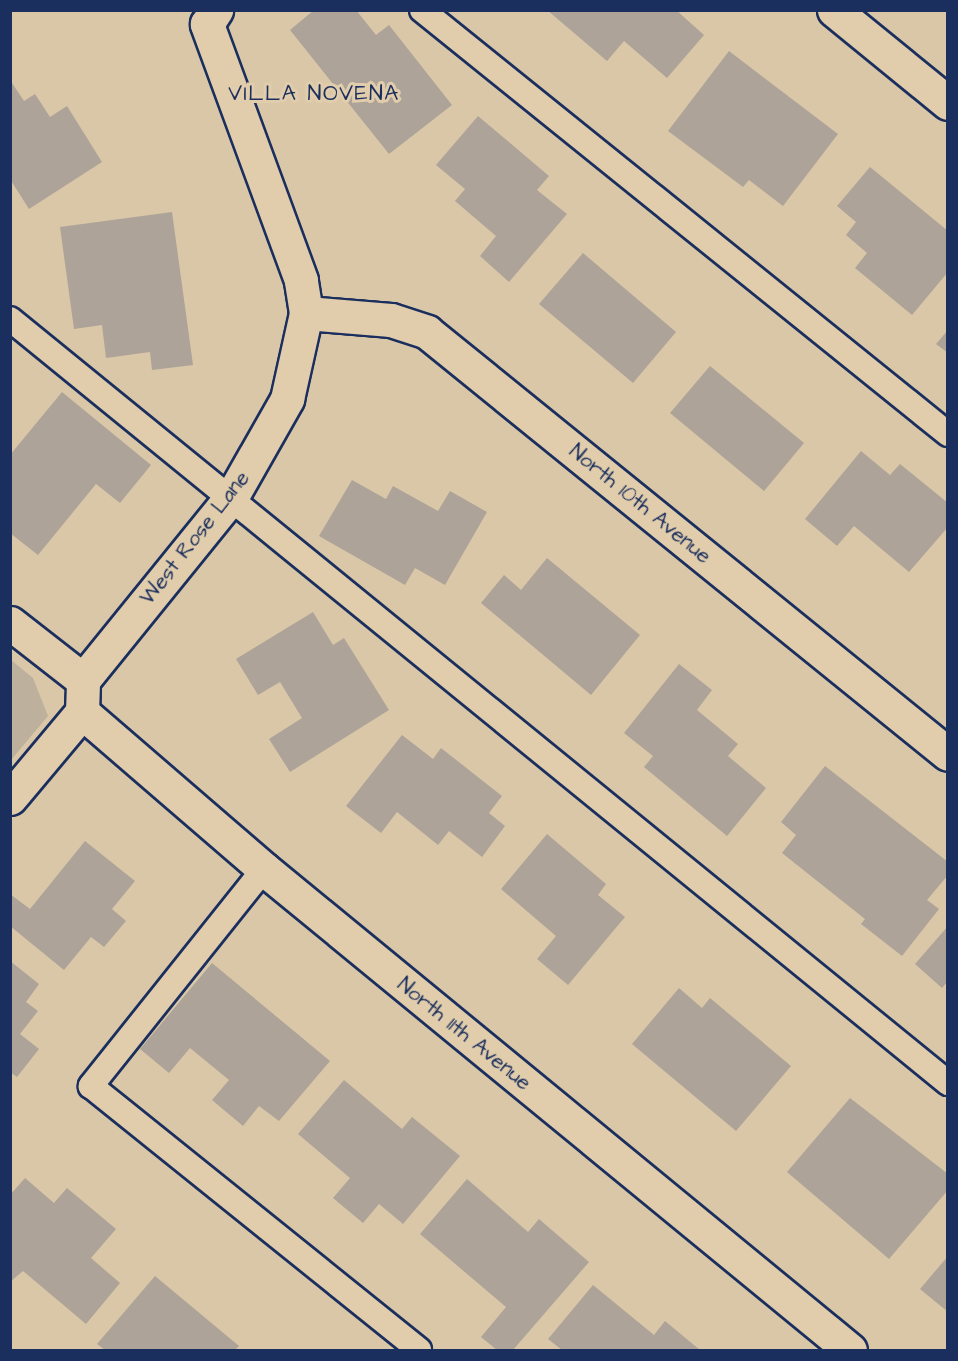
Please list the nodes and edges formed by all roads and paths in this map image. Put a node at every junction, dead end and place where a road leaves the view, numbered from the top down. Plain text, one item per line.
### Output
1 (216, 10) edge
2 (422, 10) edge
3 (834, 10) edge
4 (948, 103) edge
5 (306, 313) junction
6 (10, 319) edge
7 (948, 434) edge
8 (232, 496) junction
9 (10, 623) edge
10 (83, 680) junction
11 (82, 712) junction
12 (948, 754) edge
13 (10, 798) edge
14 (264, 869) junction
15 (948, 1083) edge
16 (419, 1350) edge
17 (850, 1350) edge

1 - 5 street, West Rose Lane
2 - 7 lane
3 - 4 street
5 - 8 street, West Rose Lane
5 - 12 street, North 10th Avenue
6 - 8 lane
8 - 10 street, West Rose Lane
8 - 15 lane
9 - 10 street
10 - 11 street
11 - 13 street
11 - 14 street, North 11th Avenue
14 - 16 lane
14 - 17 street, North 11th Avenue

